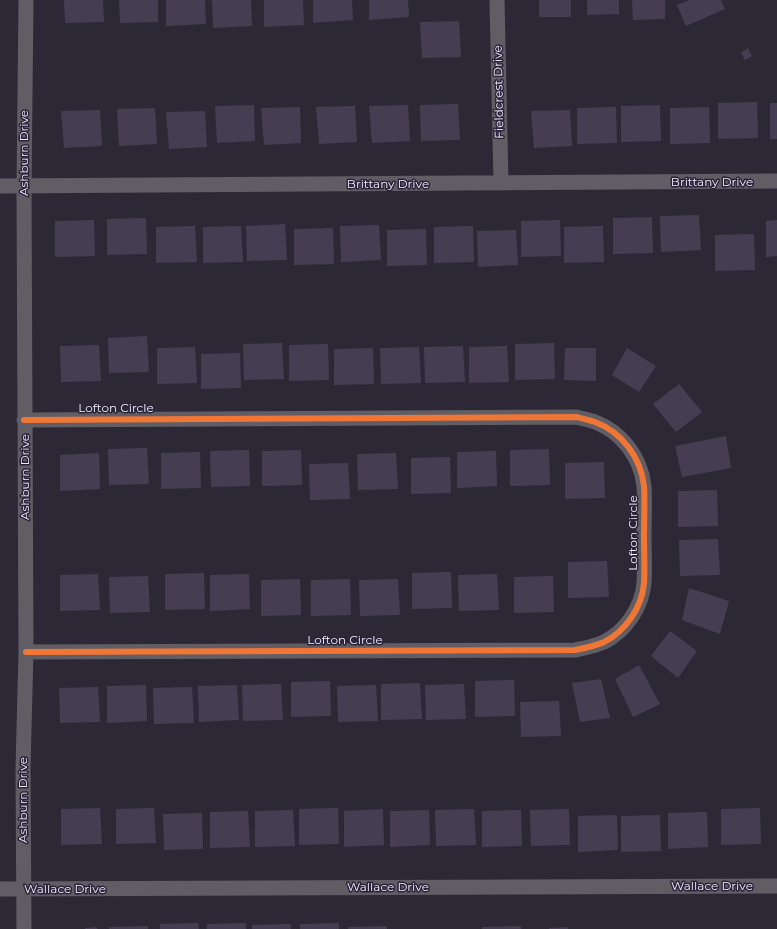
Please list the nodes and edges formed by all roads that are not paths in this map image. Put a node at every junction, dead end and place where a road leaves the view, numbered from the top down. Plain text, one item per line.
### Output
1 (26, 0) edge
2 (497, 0) edge
3 (777, 181) edge
4 (501, 183) junction
5 (0, 186) edge
6 (24, 187) junction
7 (24, 420) junction
8 (26, 652) junction
9 (777, 886) edge
10 (0, 889) edge
11 (24, 889) junction
12 (24, 929) edge

1 - 6 street, Ashburn Drive
2 - 4 street, Fieldcrest Drive
3 - 4 street, Brittany Drive
4 - 6 street, Brittany Drive
5 - 6 street, Brittany Drive
6 - 7 street, Ashburn Drive
7 - 8 street, Ashburn Drive
7 - 8 street, Lofton Circle
8 - 11 street, Ashburn Drive
9 - 11 street, Wallace Drive
10 - 11 street, Wallace Drive
11 - 12 street, Ashburn Drive

